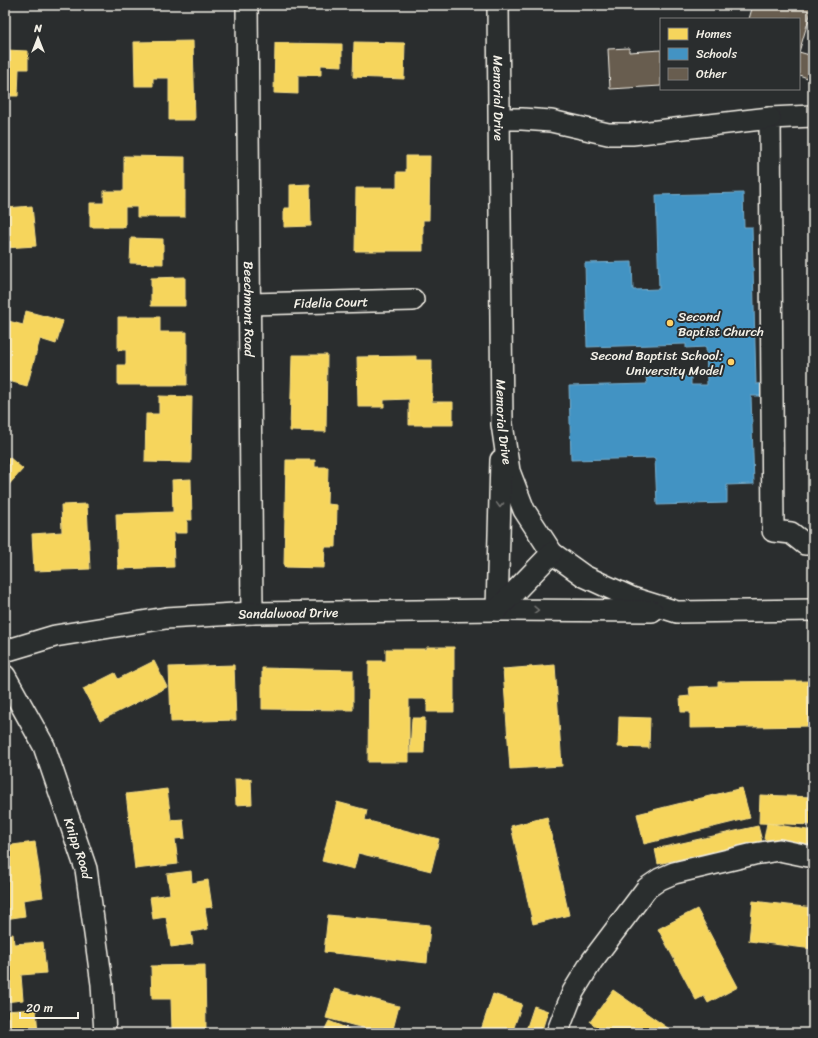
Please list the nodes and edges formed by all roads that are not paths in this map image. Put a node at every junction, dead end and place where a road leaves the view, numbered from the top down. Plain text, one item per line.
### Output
1 (247, 5) edge
2 (498, 5) edge
3 (813, 116) edge
4 (770, 118) junction
5 (500, 119) junction
6 (413, 300) dead end
7 (250, 304) junction
8 (502, 424) junction
9 (813, 544) edge
10 (552, 553) junction
11 (497, 610) junction
12 (813, 610) edge
13 (677, 612) junction
14 (252, 613) junction
15 (5, 651) edge
16 (5, 676) edge
17 (813, 857) edge
18 (105, 1033) edge
19 (557, 1033) edge

1 - 7 street, Beechmont Road
2 - 5 street, Memorial Drive
3 - 4 street
4 - 5 street
4 - 9 street
5 - 8 street, Memorial Drive
6 - 7 street, Fidelia Court
7 - 14 street, Beechmont Road
8 - 10 street, Memorial Drive
8 -> 11 street
10 - 11 street
10 - 13 street, Memorial Drive
11 -> 13 street, Sandalwood Drive
11 - 14 street, Sandalwood Drive
12 - 13 street, Memorial Drive
14 - 15 street, Sandalwood Drive
16 - 18 street, Knipp Road
17 - 19 street

